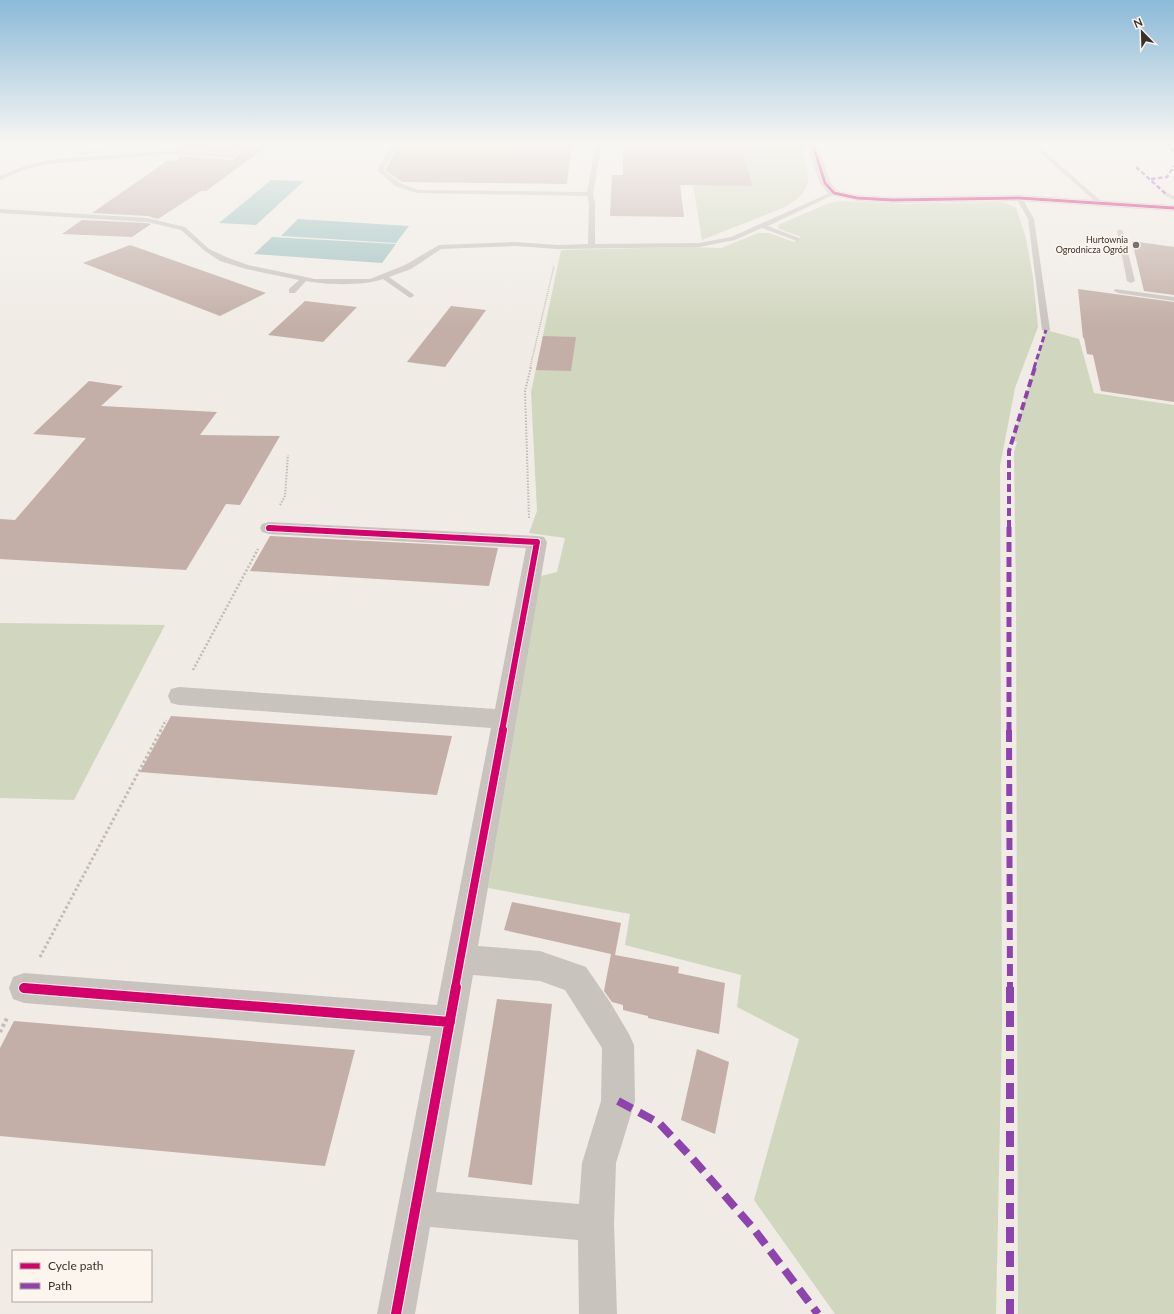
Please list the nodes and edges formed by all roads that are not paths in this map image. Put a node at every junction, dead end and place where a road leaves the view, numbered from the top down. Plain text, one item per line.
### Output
1 (592, 203) edge
2 (811, 203) edge
3 (1022, 203) edge
4 (1118, 203) edge
5 (1171, 207) edge
6 (0, 210) edge
7 (762, 226) junction
8 (1120, 231) dead end
9 (796, 239) dead end
10 (591, 246) junction
11 (383, 276) junction
12 (304, 279) junction
13 (1131, 281) dead end
14 (292, 291) dead end
15 (1118, 291) dead end
16 (410, 296) dead end
17 (1174, 299) edge
18 (1046, 330) dead end
19 (269, 528) road end
20 (179, 696) road end
21 (505, 719) junction
22 (462, 959) junction
23 (24, 988) road end
24 (450, 1022) junction
25 (416, 1208) junction
26 (596, 1224) junction
27 (396, 1314) edge
28 (598, 1314) edge

1 - 10 lane
2 - 7 lane
3 - 18 lane
4 - 5 street
6 - 12 lane
7 - 9 lane
7 - 10 lane
8 - 13 lane
10 - 11 lane
11 - 12 lane
11 - 16 lane
12 - 14 lane
15 - 17 lane
19 - 21 street
20 - 21 street
21 - 22 street
22 - 24 street
22 - 26 street
23 - 24 street
24 - 25 street
25 - 26 street
25 - 27 street
26 - 28 street

